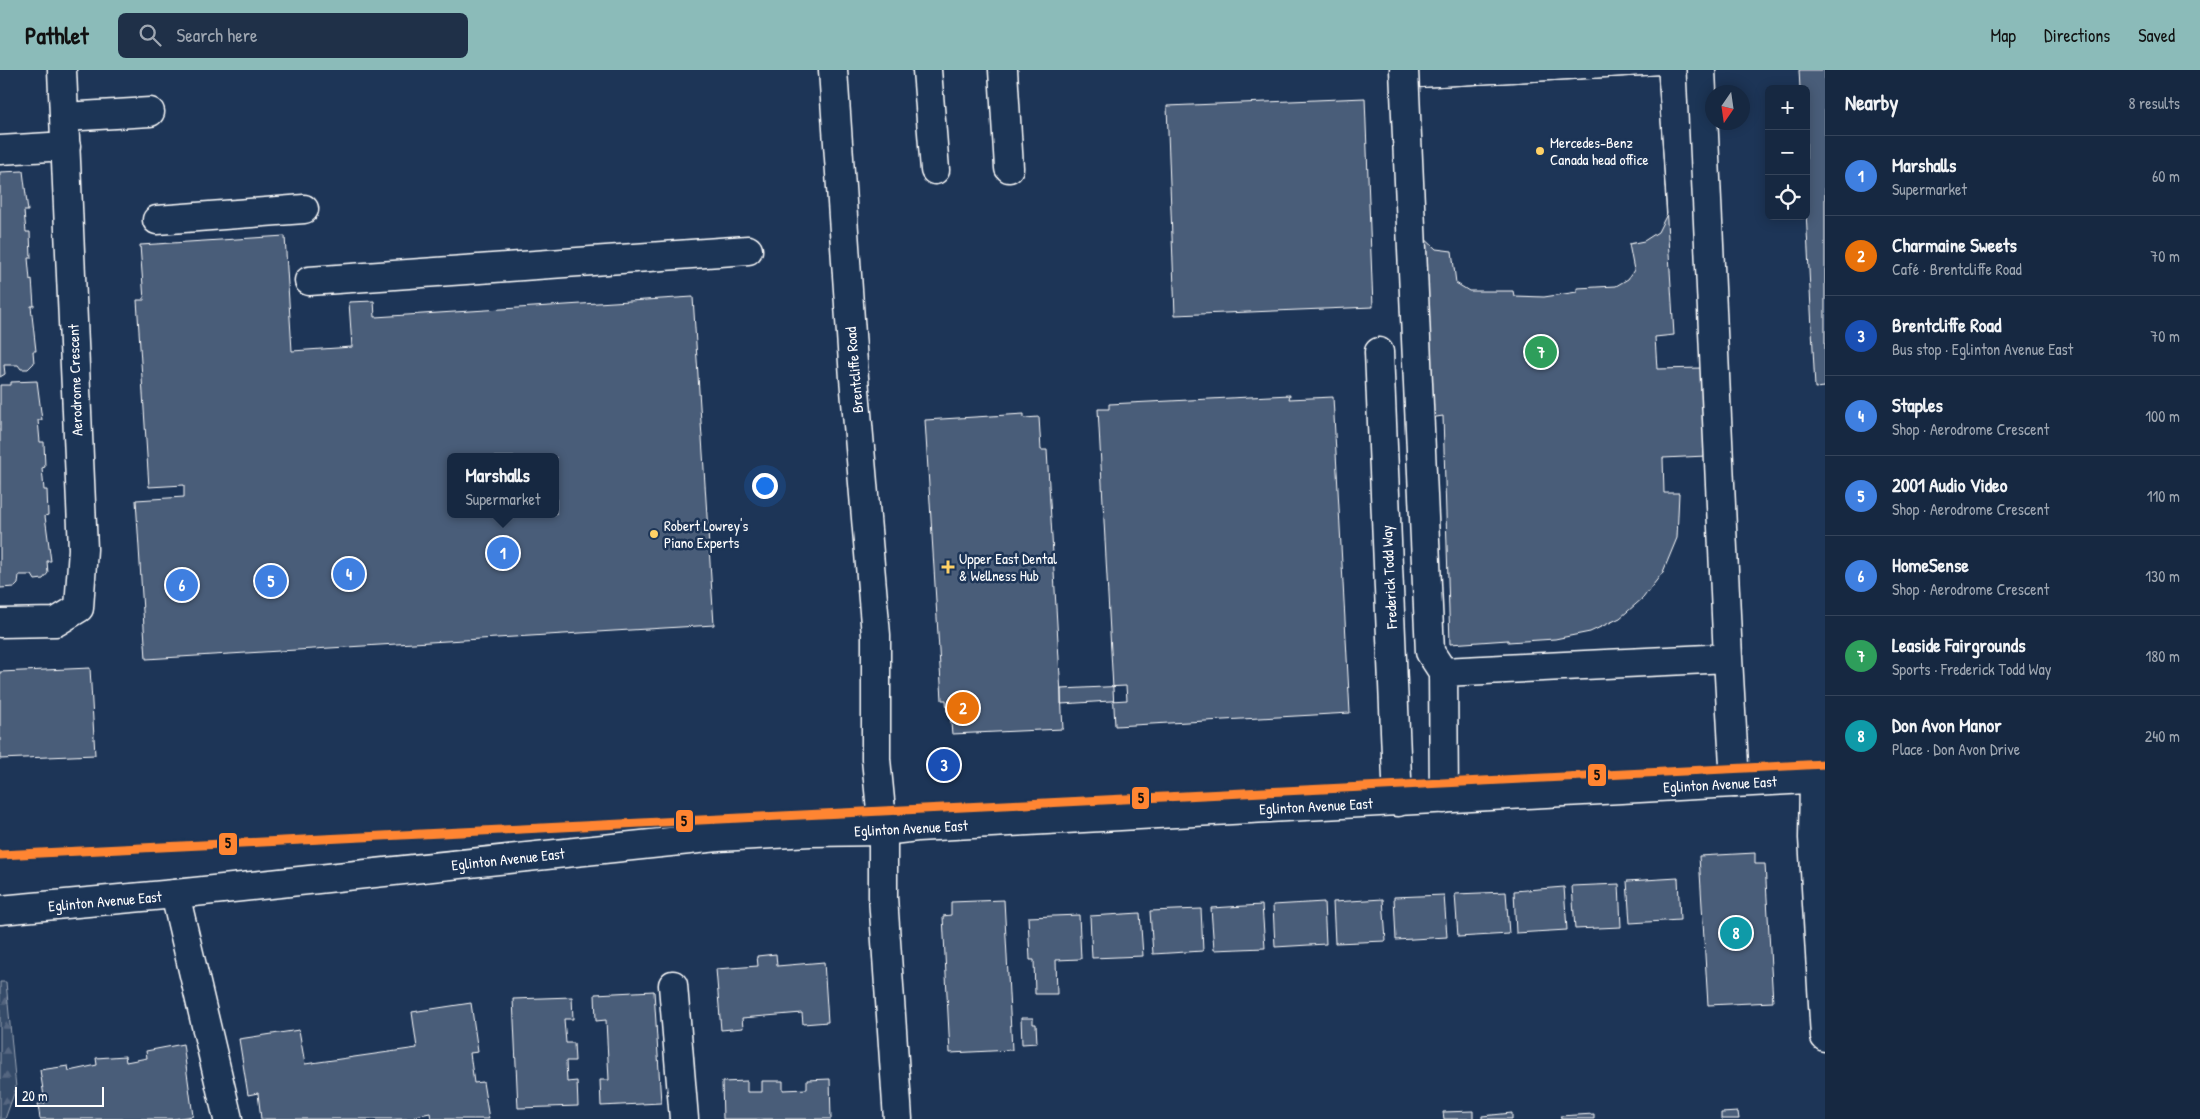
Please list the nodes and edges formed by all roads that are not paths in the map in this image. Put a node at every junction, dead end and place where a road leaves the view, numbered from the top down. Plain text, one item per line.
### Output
1 (62, 70) edge
2 (832, 70) edge
3 (927, 70) edge
4 (1003, 70) edge
5 (1404, 70) edge
6 (1701, 70) edge
7 (150, 112) dead end
8 (64, 117) junction
9 (66, 146) junction
10 (0, 150) edge
11 (1009, 168) dead end
12 (935, 170) dead end
13 (304, 209) dead end
14 (157, 220) dead end
15 (748, 250) dead end
16 (309, 281) dead end
17 (1379, 352) dead end
18 (0, 623) edge
19 (1728, 658) junction
20 (1444, 672) junction
21 (1820, 778) edge
22 (1735, 783) junction
23 (1444, 799) junction
24 (1398, 802) junction
25 (883, 831) junction
26 (175, 894) junction
27 (0, 910) edge
28 (673, 984) dead end
29 (1825, 1037) edge
30 (228, 1119) edge
31 (684, 1119) edge
32 (898, 1119) edge

1 - 8 street, Aerodrome Crescent
2 - 25 street, Brentcliffe Road
3 - 12 street
4 - 11 street
5 - 20 street
6 - 19 street
7 - 8 street
8 - 9 street, Aerodrome Crescent
9 - 10 street
9 - 18 street, Aerodrome Crescent
13 - 14 street
15 - 16 street
17 - 24 street, Frederick Todd Way
19 - 20 street
19 - 22 street
20 - 23 street
21 - 22 street, Eglinton Avenue East
21 - 29 street
22 - 23 street, Eglinton Avenue East
23 - 24 street, Eglinton Avenue East
24 - 25 street, Eglinton Avenue East
25 - 26 street, Eglinton Avenue East
25 - 32 street, Brentcliffe Road
26 - 27 street, Eglinton Avenue East
26 - 30 street
28 - 31 street

